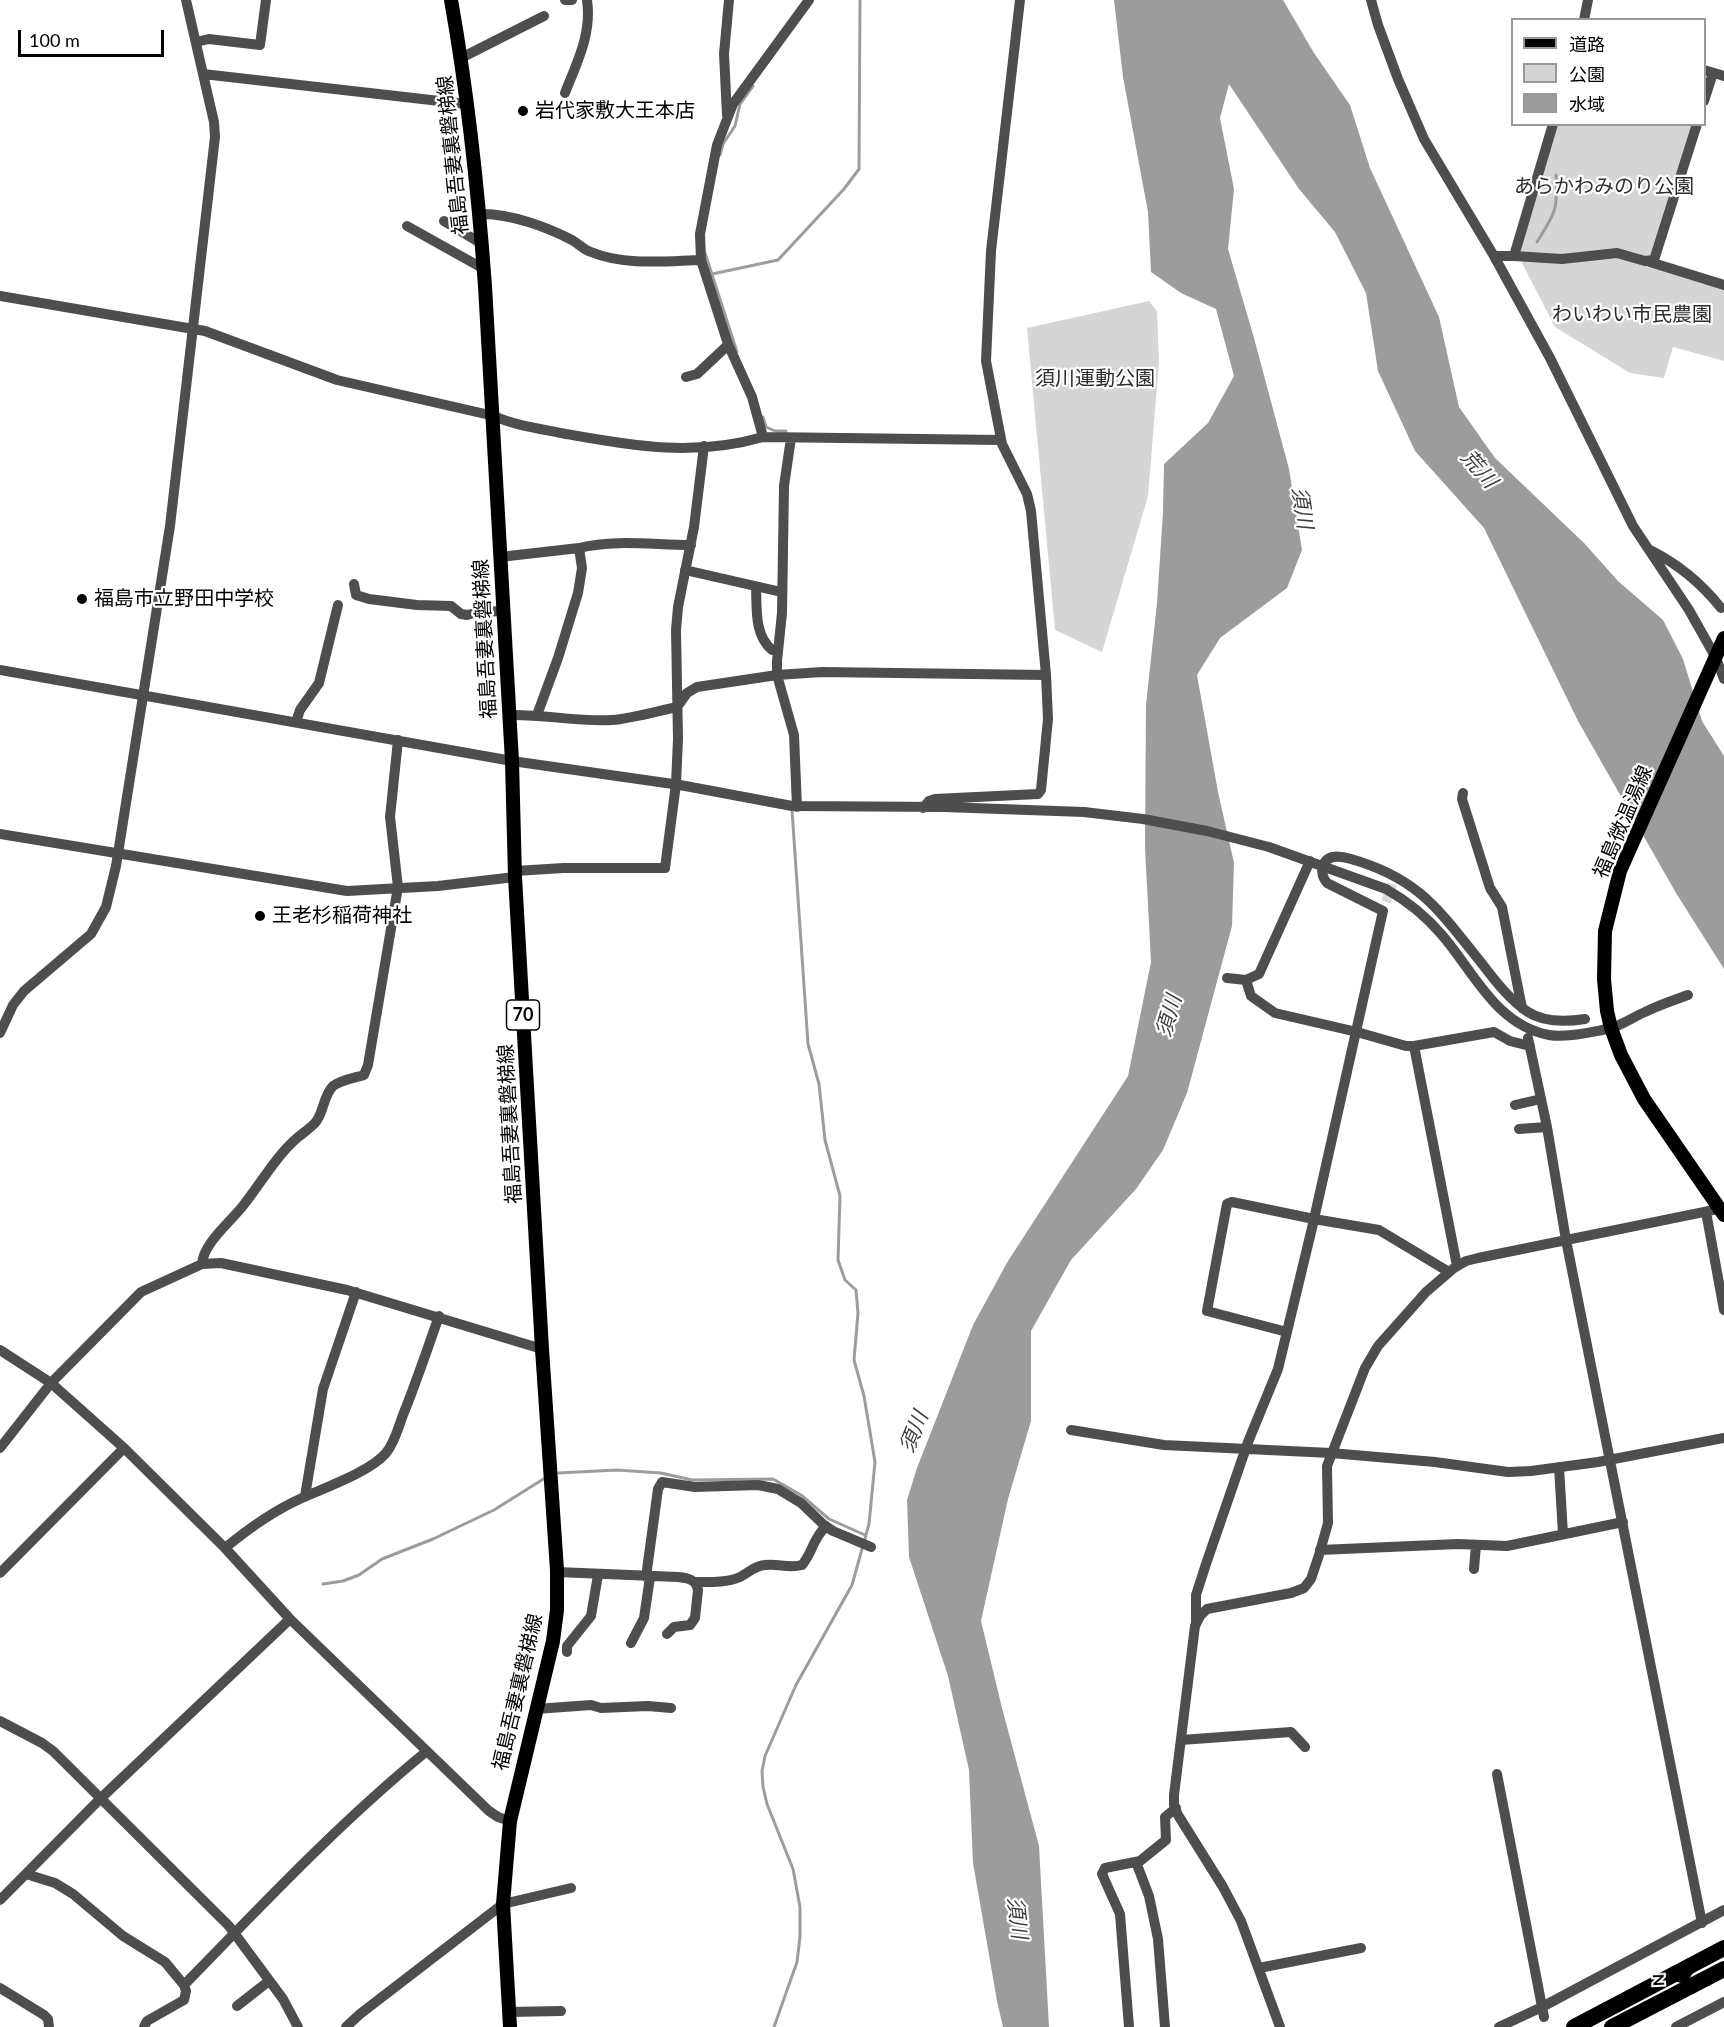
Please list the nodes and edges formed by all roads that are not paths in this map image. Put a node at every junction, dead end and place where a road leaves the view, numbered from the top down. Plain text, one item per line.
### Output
1 (186, 0) edge
2 (266, 0) edge
3 (452, 0) edge
4 (565, 0) edge
5 (572, 0) edge
6 (587, 0) edge
7 (729, 0) edge
8 (809, 0) edge
9 (1020, 0) edge
10 (1371, 0) edge
11 (1588, 0) edge
12 (544, 16) dead end
13 (1584, 18) edge
14 (196, 42) junction
15 (461, 57) junction
16 (1714, 73) edge
17 (203, 74) junction
18 (565, 93) dead end
19 (1706, 95) edge
20 (466, 104) junction
21 (727, 118) junction
22 (1552, 126) edge
23 (1696, 126) edge
24 (480, 214) junction
25 (444, 221) dead end
26 (407, 226) dead end
27 (482, 244) junction
28 (1494, 256) junction
29 (1514, 256) junction
30 (700, 260) junction
31 (1650, 262) junction
32 (484, 269) junction
33 (1724, 285) edge
34 (0, 296) edge
35 (193, 329) junction
36 (728, 345) junction
37 (686, 377) dead end
38 (494, 416) junction
39 (763, 437) junction
40 (791, 438) junction
41 (1001, 440) junction
42 (704, 447) junction
43 (691, 544) junction
44 (579, 548) junction
45 (1649, 550) junction
46 (500, 557) junction
47 (685, 570) junction
48 (354, 584) dead end
49 (756, 586) junction
50 (777, 591) dead end
51 (338, 605) dead end
52 (1721, 608) dead end
53 (503, 611) junction
54 (1724, 638) edge
55 (772, 650) dead end
56 (1716, 658) junction
57 (0, 670) edge
58 (777, 675) junction
59 (1047, 675) junction
60 (1724, 679) edge
61 (144, 695) junction
62 (677, 707) junction
63 (509, 715) junction
64 (537, 716) junction
65 (296, 722) junction
66 (398, 740) junction
67 (512, 761) junction
68 (676, 784) junction
69 (1463, 793) dead end
70 (797, 807) junction
71 (923, 808) junction
72 (0, 834) edge
73 (118, 853) junction
74 (1310, 861) junction
75 (1323, 866) junction
76 (515, 874) junction
77 (398, 887) junction
78 (1227, 978) dead end
79 (1246, 980) junction
80 (1688, 995) dead end
81 (1523, 1013) junction
82 (1585, 1019) dead end
83 (1611, 1028) junction
84 (1357, 1032) junction
85 (0, 1033) edge
86 (1414, 1046) junction
87 (1541, 1099) junction
88 (1515, 1105) dead end
89 (1547, 1127) junction
90 (1519, 1129) dead end
91 (1718, 1211) edge
92 (1314, 1219) junction
93 (1566, 1240) junction
94 (202, 1264) junction
95 (1453, 1269) junction
96 (356, 1292) junction
97 (1724, 1310) edge
98 (439, 1316) junction
99 (1287, 1332) junction
100 (542, 1349) junction
101 (0, 1350) edge
102 (51, 1383) junction
103 (1071, 1430) dead end
104 (1724, 1438) edge
105 (0, 1448) edge
106 (124, 1448) junction
107 (1245, 1450) junction
108 (1331, 1453) junction
109 (1611, 1460) junction
110 (1559, 1467) junction
111 (305, 1496) junction
112 (1623, 1522) junction
113 (826, 1526) junction
114 (1563, 1534) junction
115 (1476, 1545) junction
116 (871, 1547) dead end
117 (225, 1548) junction
118 (1320, 1550) junction
119 (1474, 1569) dead end
120 (557, 1572) junction
121 (0, 1573) edge
122 (598, 1575) junction
123 (648, 1577) junction
124 (694, 1582) junction
125 (290, 1619) junction
126 (1196, 1626) junction
127 (667, 1634) dead end
128 (631, 1643) dead end
129 (567, 1652) dead end
130 (671, 1708) dead end
131 (536, 1709) junction
132 (0, 1721) edge
133 (1181, 1740) junction
134 (1305, 1747) dead end
135 (427, 1751) junction
136 (1497, 1774) dead end
137 (100, 1799) junction
138 (1176, 1808) junction
139 (510, 1821) junction
140 (1136, 1862) junction
141 (26, 1874) junction
142 (571, 1888) dead end
143 (0, 1900) edge
144 (503, 1904) junction
145 (1724, 1910) edge
146 (1702, 1923) junction
147 (234, 1934) junction
148 (1361, 1948) dead end
149 (1724, 1948) edge
150 (1259, 1968) junction
151 (1724, 1969) edge
152 (269, 1981) junction
153 (184, 1985) junction
154 (0, 1988) edge
155 (1724, 2002) edge
156 (237, 2006) dead end
157 (561, 2011) dead end
158 (509, 2012) junction
159 (1543, 2012) junction
160 (49, 2027) edge
161 (144, 2027) edge
162 (298, 2027) edge
163 (346, 2027) edge
164 (510, 2027) edge
165 (1129, 2027) edge
166 (1165, 2027) edge
167 (1280, 2027) edge
168 (1499, 2027) edge
169 (1574, 2027) edge
170 (1612, 2027) edge
171 (1676, 2027) edge

1 - 14 street
2 - 14 street
3 - 15 main road, 福島吾妻裏磐梯線 / 70
4 - 5 street
6 - 18 street
7 - 21 street
8 - 21 street
9 - 41 street
10 - 28 street
11 - 13 street
12 - 15 street
14 - 17 street
15 - 20 main road, 福島吾妻裏磐梯線 / 70
16 - 19 street
17 - 20 street
17 - 35 street
20 - 24 main road, 福島吾妻裏磐梯線 / 70
21 - 30 street
22 - 29 street
23 - 31 street
24 - 27 main road, 福島吾妻裏磐梯線 / 70
24 - 30 street
25 - 27 street
26 - 32 street
27 - 32 main road, 福島吾妻裏磐梯線 / 70
28 - 29 street
28 - 45 street
29 - 31 street
30 - 36 street
31 - 33 street
32 - 38 main road, 福島吾妻裏磐梯線 / 70
34 - 35 street
35 - 38 street
35 - 61 street
36 - 37 street
36 - 39 street
38 - 42 street
38 - 46 main road, 福島吾妻裏磐梯線 / 70
39 - 40 street
39 - 42 street
40 - 41 street
40 - 58 street
41 - 59 street
42 - 43 street
43 - 44 street
43 - 47 street
44 - 46 street
44 - 64 street
45 - 52 street
45 - 56 street
46 - 53 main road, 福島吾妻裏磐梯線 / 70
47 - 49 street
47 - 62 street
48 - 53 street
49 - 50 street
49 - 55 street
51 - 65 street
53 - 63 main road, 福島吾妻裏磐梯線 / 70
54 - 56 main road, 福島微温湯線
56 - 60 street
56 - 83 main road, 福島微温湯線
57 - 61 street
58 - 59 street
58 - 62 street
58 - 70 street
59 - 71 street
61 - 65 street
61 - 73 street
62 - 64 street
62 - 68 street
63 - 64 street
63 - 67 main road, 福島吾妻裏磐梯線 / 70
65 - 66 street
66 - 67 street
66 - 77 street
67 - 68 street
67 - 76 main road, 福島吾妻裏磐梯線 / 70
68 - 70 street
68 - 76 street
69 - 81 street
70 - 71 street
71 - 74 street
72 - 73 street
73 - 77 street
73 - 85 street
74 - 75 street
74 - 79 street
75 - 81 street
75 - 83 street
75 - 84 street
76 - 77 street
76 - 100 main road, 福島吾妻裏磐梯線 / 70
77 - 94 street
78 - 79 street
79 - 84 street
80 - 83 street
81 - 82 street
83 - 91 main road, 福島微温湯線
84 - 86 street
84 - 92 street
86 - 87 street
86 - 95 street
87 - 88 street
87 - 89 street
89 - 90 street
89 - 93 street
91 - 93 street
91 - 97 street
92 - 95 street
92 - 99 street
92 - 99 street
93 - 95 street
93 - 109 street
94 - 96 street
94 - 102 street
95 - 108 street
96 - 98 street
96 - 111 street
98 - 100 street
98 - 111 street
99 - 107 street
100 - 120 main road, 福島吾妻裏磐梯線 / 70
101 - 102 street
102 - 105 street
102 - 106 street
103 - 107 street
104 - 109 street
106 - 117 street
106 - 121 street
107 - 108 street
107 - 126 street
108 - 110 street
108 - 118 street
109 - 110 street
109 - 112 street
110 - 114 street
111 - 117 street
112 - 114 street
112 - 146 street
113 - 116 street
113 - 123 street
113 - 124 street
114 - 115 street
115 - 118 street
115 - 119 street
117 - 125 street
118 - 126 street
120 - 122 street
120 - 131 main road, 福島吾妻裏磐梯線 / 70
122 - 123 street
122 - 129 street
123 - 124 street
123 - 128 street
124 - 127 street
125 - 135 street
125 - 137 street
126 - 133 street
130 - 131 street
131 - 139 main road, 福島吾妻裏磐梯線 / 70
132 - 137 street
133 - 134 street
133 - 138 street
135 - 139 street
135 - 147 street
136 - 159 street
137 - 141 street
137 - 147 street
138 - 140 street
138 - 150 street
139 - 144 main road, 福島吾妻裏磐梯線 / 70
140 - 165 street
140 - 166 street
141 - 143 street
141 - 153 street
142 - 144 street
144 - 158 main road, 福島吾妻裏磐梯線 / 70
144 - 163 street
145 - 146 street
146 - 159 street
147 - 152 street
147 - 153 street
148 - 150 street
149 - 169 highway
150 - 167 street
151 - 170 highway
152 - 156 street
152 - 162 street
153 - 161 street
154 - 160 street
155 - 171 street
157 - 158 street
158 - 164 main road, 福島吾妻裏磐梯線 / 70
159 - 168 street

